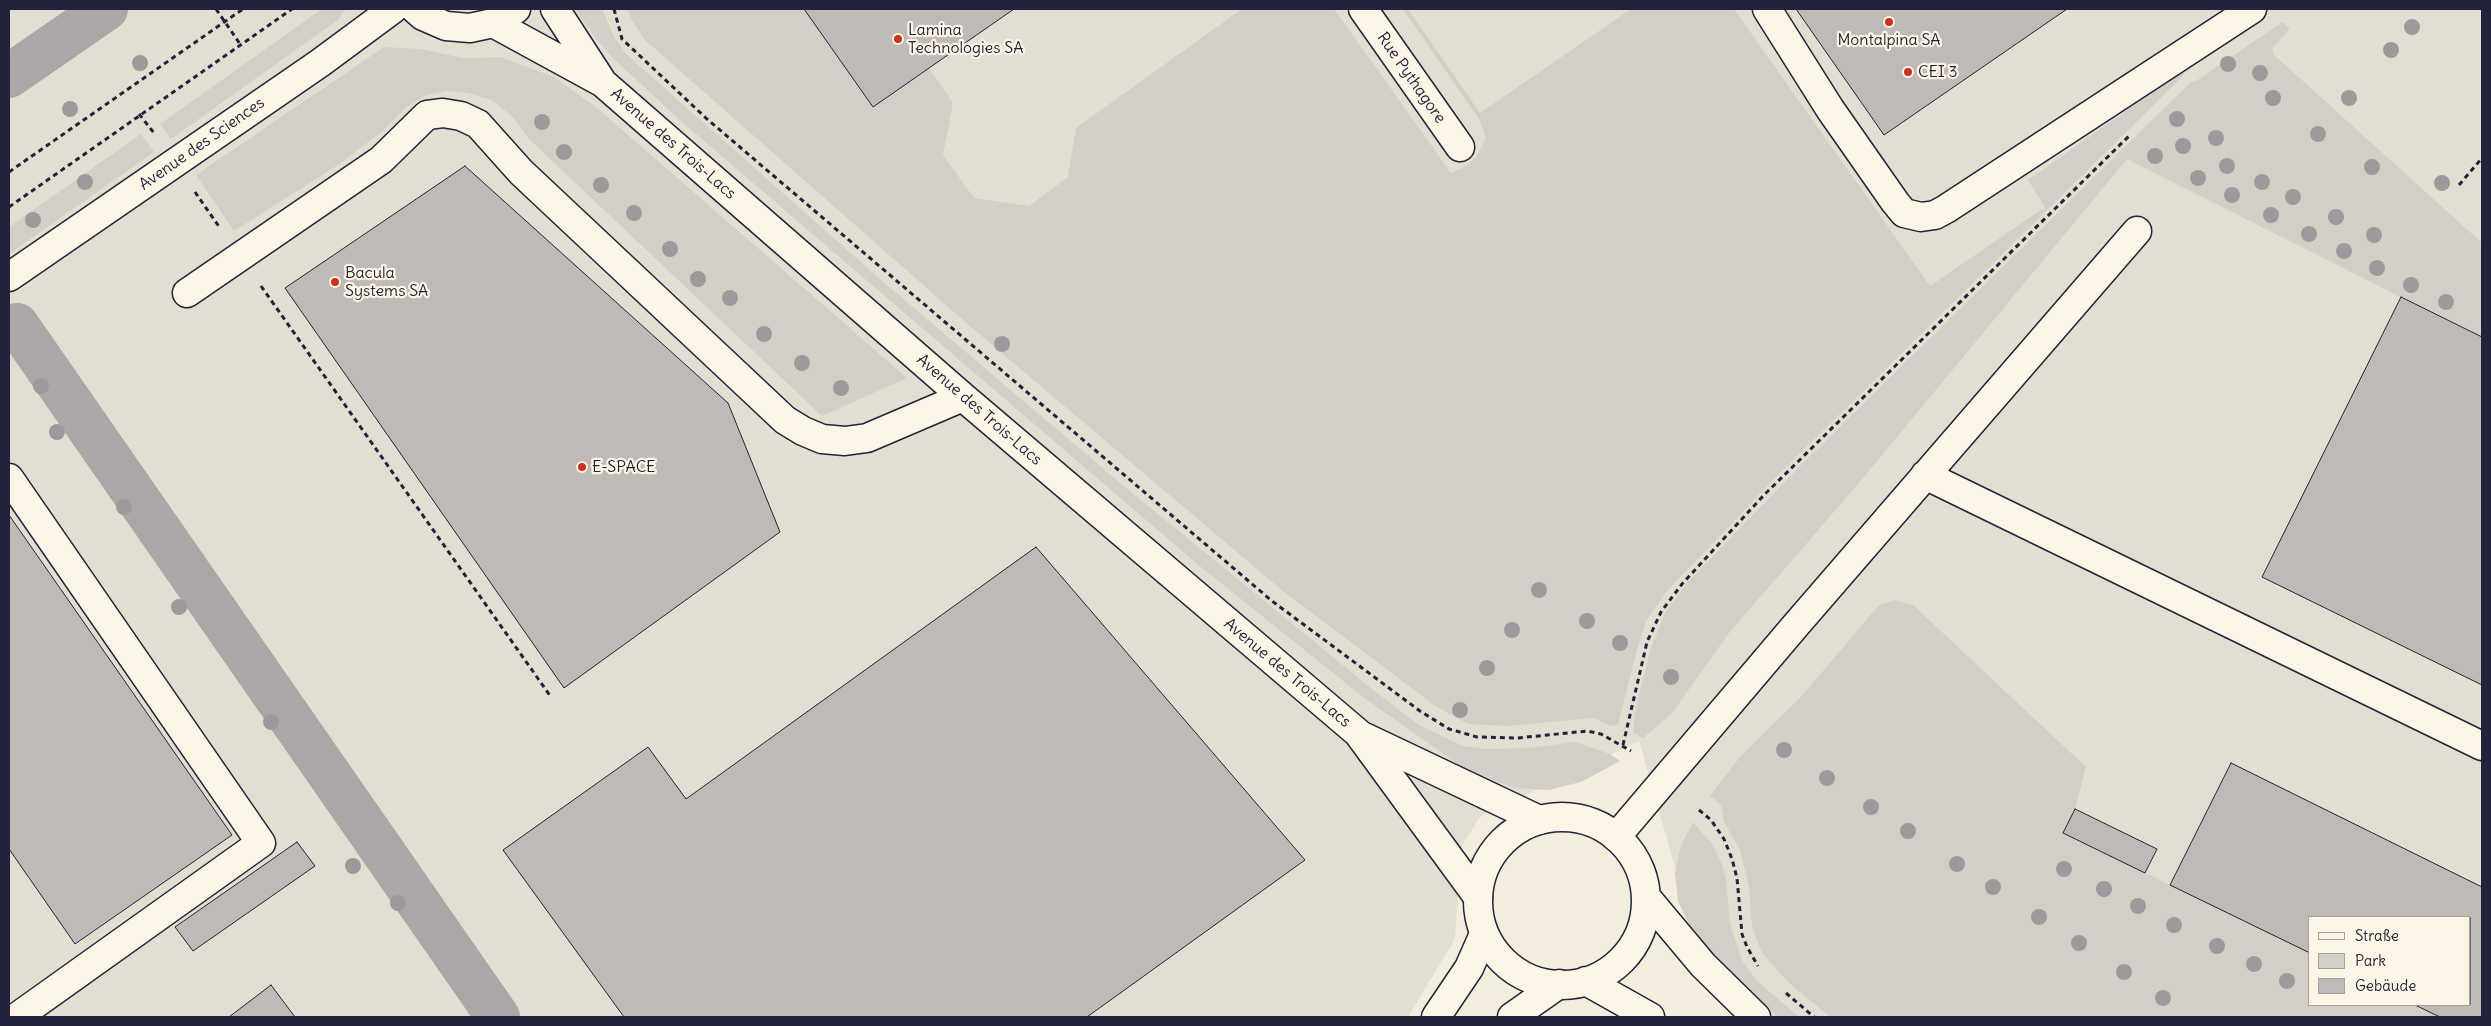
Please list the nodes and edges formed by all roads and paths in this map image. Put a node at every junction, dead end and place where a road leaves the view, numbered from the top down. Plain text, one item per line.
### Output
1 (216, 9) edge
2 (243, 9) edge
3 (292, 9) edge
4 (393, 9) edge
5 (415, 9) edge
6 (556, 9) edge
7 (614, 9) edge
8 (1362, 9) edge
9 (1767, 9) edge
10 (2252, 9) edge
11 (504, 16) edge
12 (225, 21) junction
13 (240, 44) junction
14 (603, 83) junction
15 (139, 114) junction
16 (2138, 128) dead end
17 (158, 140) dead end
18 (1460, 147) dead end
19 (2482, 158) edge
20 (9, 172) edge
21 (2459, 184) dead end
22 (193, 188) dead end
23 (9, 206) edge
24 (2137, 231) dead end
25 (240, 257) junction
26 (9, 277) edge
27 (187, 293) dead end
28 (963, 397) junction
29 (1925, 475) junction
30 (9, 478) edge
31 (551, 697) dead end
32 (1358, 733) junction
33 (1623, 745) junction
34 (2482, 746) edge
35 (1631, 751) dead end
36 (1699, 810) dead end
37 (1539, 820) junction
38 (1616, 837) junction
39 (1478, 897) junction
40 (1646, 897) junction
41 (1484, 934) junction
42 (1764, 973) dead end
43 (1586, 981) junction
44 (1559, 984) junction
45 (1784, 992) dead end
46 (17, 1017) edge
47 (1436, 1017) edge
48 (1512, 1017) edge
49 (1650, 1017) edge
50 (1756, 1017) edge
51 (1814, 1017) edge

1 - 12 path
2 - 12 path
3 - 13 path
4 - 26 main road, Avenue des Sciences
5 - 11 main road
6 - 14 main road, Avenue des Trois-Lacs
7 - 33 path
8 - 18 main road, Rue Pythagore
9 - 10 main road
11 - 14 main road, Avenue des Trois-Lacs
12 - 13 path
12 - 20 path
13 - 15 path
14 - 28 main road, Avenue des Trois-Lacs
15 - 17 path
15 - 23 path
16 - 33 path
19 - 21 path
22 - 25 path
24 - 29 main road
25 - 27 main road
25 - 28 main road
25 - 31 path
28 - 32 main road, Avenue des Trois-Lacs
29 - 34 main road
29 - 38 main road
30 - 46 main road
32 - 37 main road, Avenue des Trois-Lacs
32 - 39 main road, Avenue des Trois-Lacs
33 - 35 path
36 - 42 path
37 - 38 main road
37 - 39 main road
38 - 40 main road
39 - 41 main road
40 - 43 main road
40 - 50 main road
41 - 44 main road
41 - 47 main road
43 - 44 main road
43 - 49 main road
44 - 48 main road
45 - 51 path

